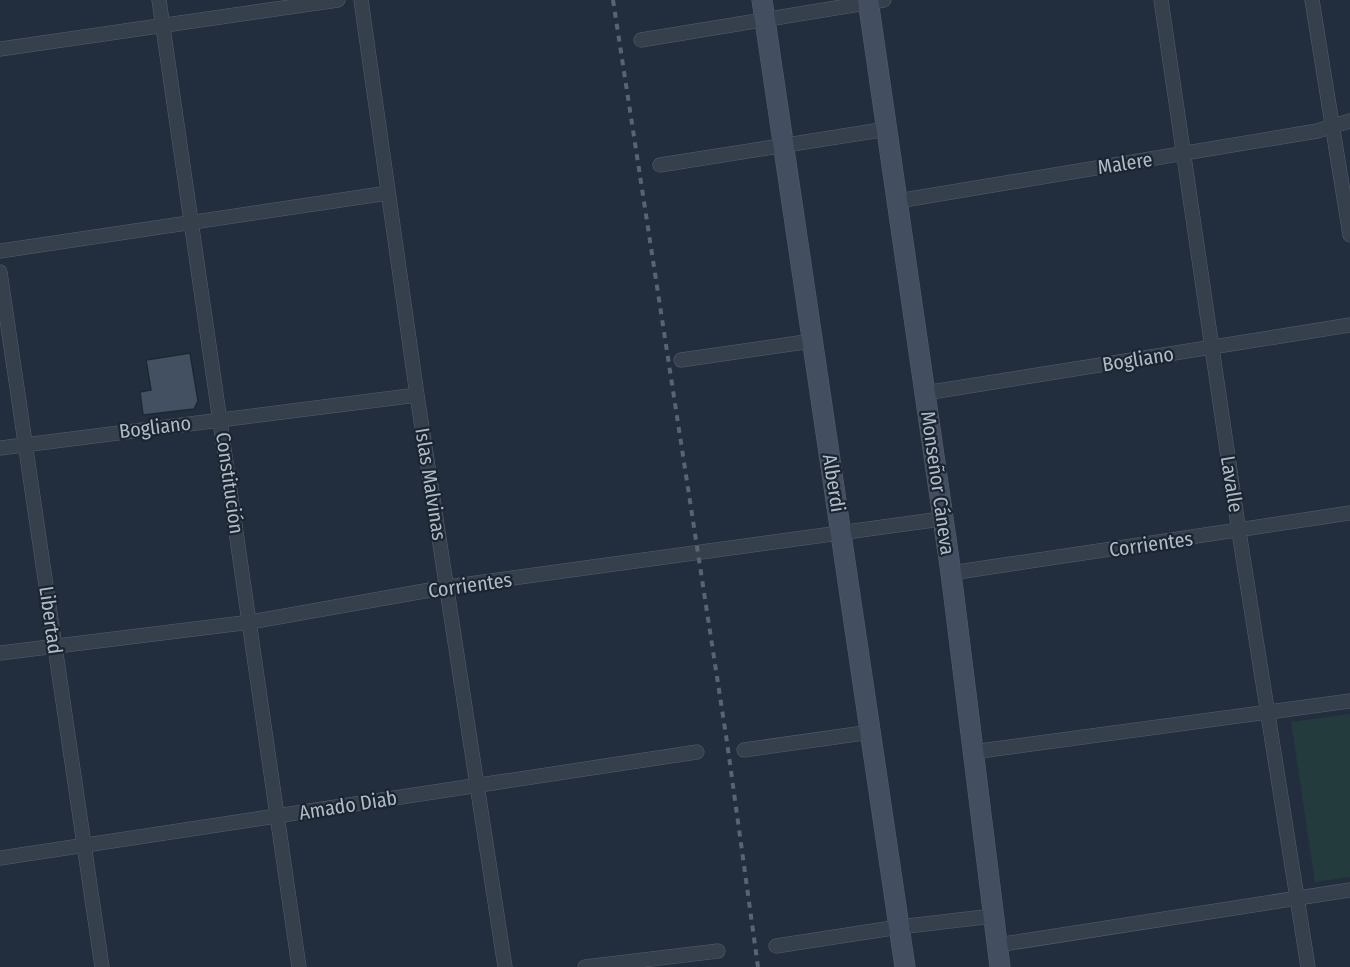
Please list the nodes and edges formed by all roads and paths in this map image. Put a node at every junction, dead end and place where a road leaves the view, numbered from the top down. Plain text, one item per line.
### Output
1 (159, 0) edge
2 (338, 0) edge
3 (361, 0) edge
4 (762, 0) edge
5 (1161, 0) edge
6 (1312, 0) edge
7 (873, 1) edge
8 (766, 20) junction
9 (164, 26) junction
10 (641, 40) dead end
11 (0, 50) edge
12 (1350, 121) edge
13 (1331, 126) junction
14 (886, 129) junction
15 (783, 145) junction
16 (1185, 153) junction
17 (660, 165) dead end
18 (388, 193) junction
19 (898, 201) junction
20 (191, 224) junction
21 (1350, 235) edge
22 (0, 251) edge
23 (0, 272) edge
24 (1350, 325) edge
25 (812, 341) junction
26 (1211, 348) junction
27 (681, 360) dead end
28 (925, 393) junction
29 (417, 395) junction
30 (221, 419) junction
31 (25, 444) junction
32 (0, 448) edge
33 (1350, 513) edge
34 (941, 519) junction
35 (1239, 532) junction
36 (841, 533) junction
37 (951, 573) junction
38 (447, 588) junction
39 (250, 622) junction
40 (54, 645) junction
41 (0, 653) edge
42 (1350, 701) edge
43 (1267, 713) junction
44 (871, 732) junction
45 (744, 750) dead end
46 (697, 752) dead end
47 (973, 752) junction
48 (477, 784) junction
49 (279, 816) junction
50 (85, 845) junction
51 (0, 858) edge
52 (1350, 890) edge
53 (1296, 897) junction
54 (993, 916) junction
55 (898, 927) junction
56 (997, 945) junction
57 (776, 946) dead end
58 (718, 951) dead end
59 (102, 967) edge
60 (299, 967) edge
61 (505, 967) edge
62 (585, 967) edge
63 (904, 967) edge
64 (1000, 967) edge
65 (1308, 967) edge

1 - 9 street, Constitución
2 - 9 street
3 - 18 street, Islas Malvinas
4 - 8 street, Alberdi
5 - 16 street, Lavalle
6 - 13 street
7 - 8 street
7 - 14 street, Monseñor Cáneva
8 - 10 street
8 - 15 street, Alberdi
9 - 11 street
9 - 20 street, Constitución
12 - 13 street, Malere
13 - 16 street, Malere
13 - 21 street
14 - 15 street
14 - 19 street, Monseñor Cáneva
15 - 17 street
15 - 25 street, Alberdi
16 - 19 street, Malere
16 - 26 street, Lavalle
18 - 20 street
18 - 29 street, Islas Malvinas
19 - 28 street, Monseñor Cáneva
20 - 22 street
20 - 30 street, Constitución
23 - 31 street, Libertad
24 - 26 street, Bogliano
25 - 27 street
25 - 36 street, Alberdi
26 - 28 street, Bogliano
26 - 35 street, Lavalle
28 - 34 street, Monseñor Cáneva
29 - 30 street, Bogliano
29 - 38 street, Islas Malvinas
30 - 31 street, Bogliano
30 - 39 street, Constitución
31 - 32 street, Bogliano
31 - 40 street, Libertad
33 - 35 street, Corrientes
34 - 36 street, Corrientes
34 - 37 street, Monseñor Cáneva
35 - 37 street, Corrientes
35 - 43 street, Lavalle
36 - 38 street, Corrientes
36 - 44 street, Alberdi
37 - 47 street, Monseñor Cáneva
38 - 39 street, Corrientes
38 - 48 street, Islas Malvinas
39 - 40 street, Corrientes
39 - 49 street, Constitución
40 - 41 street, Corrientes
40 - 50 street, Libertad
42 - 43 street
43 - 47 street
43 - 53 street, Lavalle
44 - 45 street
44 - 55 street, Alberdi
46 - 48 street, Amado Diab
47 - 54 street, Monseñor Cáneva
48 - 49 street, Amado Diab
48 - 61 street, Islas Malvinas
49 - 50 street, Amado Diab
49 - 60 street, Constitución
50 - 51 street, Amado Diab
50 - 59 street, Libertad
52 - 53 street
53 - 56 street
53 - 65 street, Lavalle
54 - 55 street
54 - 56 street, Monseñor Cáneva
55 - 57 street
55 - 63 street, Alberdi
56 - 64 street, Monseñor Cáneva
58 - 62 street

